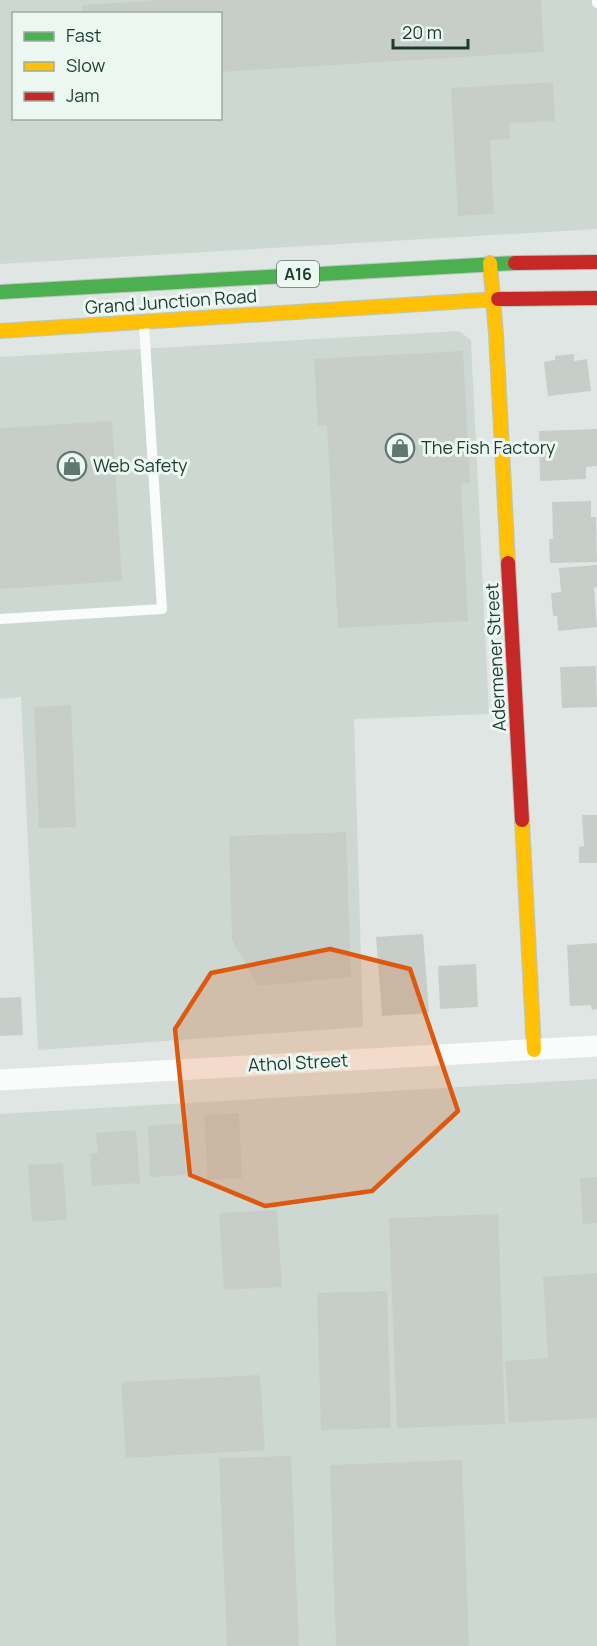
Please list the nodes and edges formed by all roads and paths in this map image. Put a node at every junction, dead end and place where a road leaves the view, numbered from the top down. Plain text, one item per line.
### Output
1 (597, 262) edge
2 (490, 263) junction
3 (0, 292) edge
4 (597, 298) edge
5 (494, 299) junction
6 (144, 321) junction
7 (0, 331) edge
8 (0, 619) edge
9 (597, 1046) edge
10 (534, 1050) junction
11 (0, 1080) edge

1 - 2 main road, Grand Junction Road / A16
2 - 3 main road, Grand Junction Road / A16
2 - 5 main road, Adermener Street
4 - 5 main road, Grand Junction Road / A16
5 - 6 main road, Grand Junction Road / A16
5 - 10 main road, Adermener Street
6 - 7 main road, Grand Junction Road / A16
6 - 8 lane
9 - 10 street, Athol Street
10 - 11 street, Athol Street

